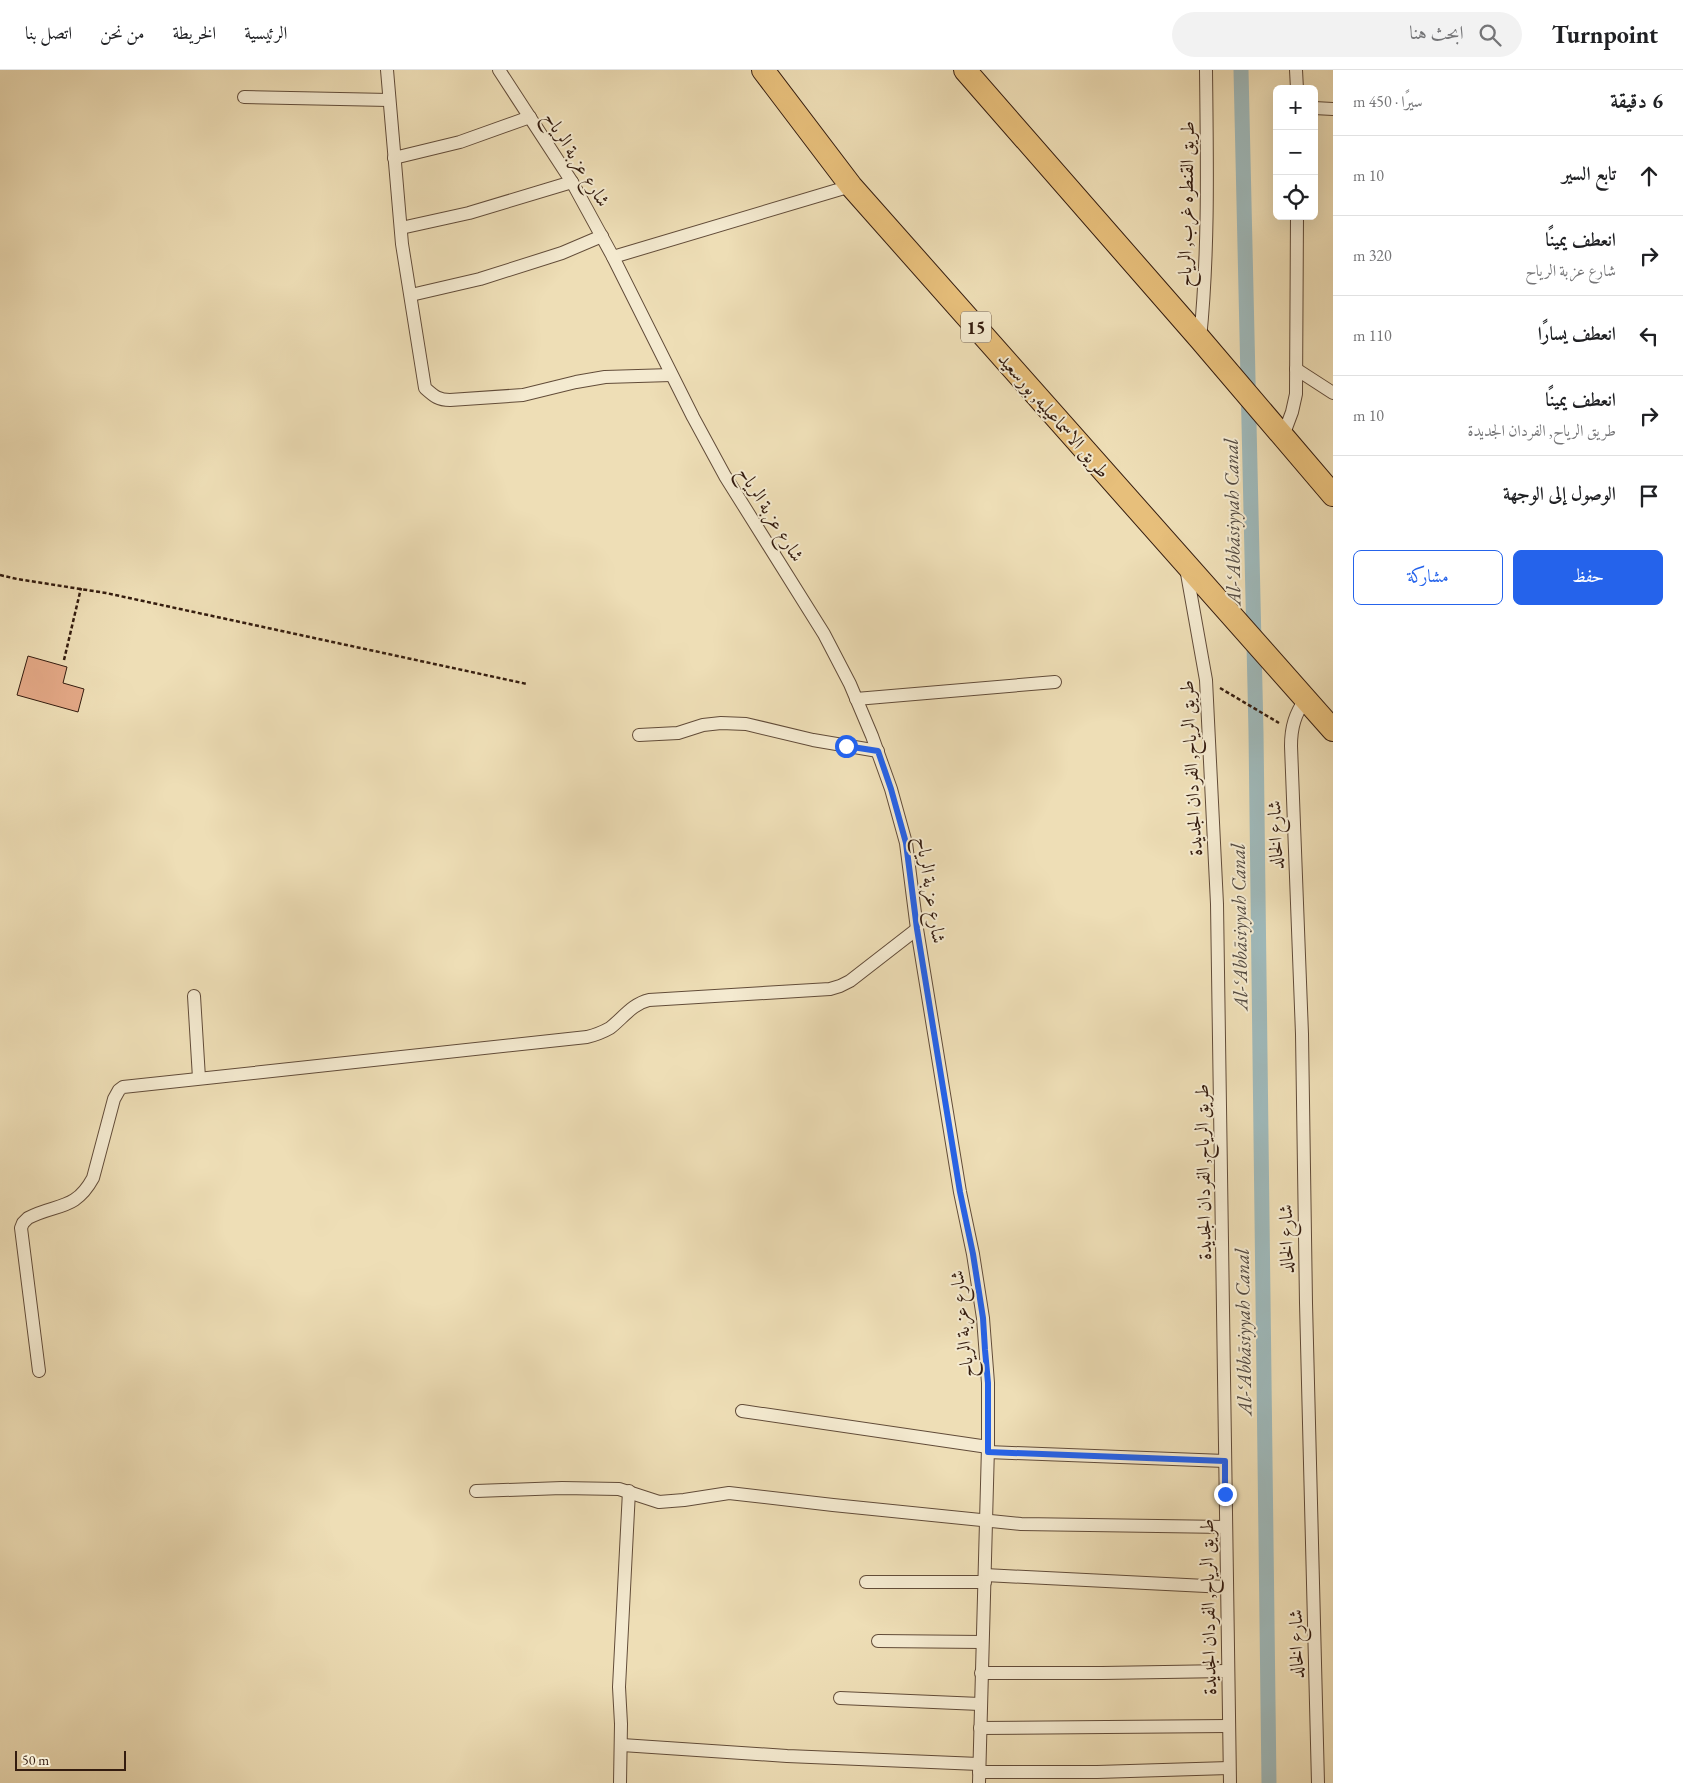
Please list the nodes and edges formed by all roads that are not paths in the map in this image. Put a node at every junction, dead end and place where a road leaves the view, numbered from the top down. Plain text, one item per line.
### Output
1 (387, 70) edge
2 (499, 70) edge
3 (763, 70) edge
4 (965, 70) edge
5 (1206, 70) edge
6 (1296, 70) edge
7 (1297, 85) edge
8 (244, 97) dead end
9 (389, 100) junction
10 (1318, 108) edge
11 (1333, 109) edge
12 (530, 117) junction
13 (394, 158) junction
14 (572, 182) junction
15 (851, 186) junction
16 (1297, 220) edge
17 (401, 228) junction
18 (602, 236) junction
19 (613, 257) junction
20 (411, 295) junction
21 (1200, 339) junction
22 (1296, 369) junction
23 (671, 375) junction
24 (1333, 393) edge
25 (1283, 436) junction
26 (1308, 466) junction
27 (1333, 476) edge
28 (1333, 495) edge
29 (1191, 570) junction
30 (1055, 682) dead end
31 (1306, 698) junction
32 (856, 699) junction
33 (1328, 725) edge
34 (639, 735) dead end
35 (1333, 742) edge
36 (878, 751) junction
37 (917, 929) junction
38 (194, 996) dead end
39 (199, 1078) junction
40 (39, 1371) dead end
41 (742, 1411) dead end
42 (988, 1450) junction
43 (1225, 1461) junction
44 (476, 1491) dead end
45 (629, 1491) junction
46 (987, 1520) junction
47 (1226, 1527) junction
48 (985, 1578) junction
49 (866, 1582) dead end
50 (1226, 1587) junction
51 (878, 1641) dead end
52 (982, 1642) junction
53 (1227, 1671) junction
54 (981, 1673) junction
55 (840, 1698) dead end
56 (980, 1704) junction
57 (1228, 1726) junction
58 (980, 1728) junction
59 (622, 1745) junction
60 (1229, 1768) junction
61 (979, 1773) edge
62 (1053, 1778) edge
63 (620, 1783) edge
64 (1230, 1783) edge
65 (1318, 1783) edge

1 - 9 street
2 - 12 street, شارع عزبة الرياح
3 - 15 highway, طريق الاسماعيليه, بورسعيد / 15
4 - 21 highway
5 - 21 street, طريق القنطره غرب, الرياح
6 - 7 street
8 - 9 street
9 - 13 street
10 - 11 street
12 - 13 street
12 - 14 street, شارع عزبة الرياح
13 - 17 street
14 - 17 street
14 - 18 street, شارع عزبة الرياح
15 - 19 street
15 - 29 highway, طريق الاسماعيليه, بورسعيد / 15
16 - 22 street
17 - 20 street
18 - 19 street, شارع عزبة الرياح
18 - 20 street
19 - 23 street, شارع عزبة الرياح
20 - 23 street
21 - 25 highway
22 - 24 street
22 - 25 street
23 - 32 street, شارع عزبة الرياح
25 - 26 highway
26 - 27 highway
26 - 28 highway
29 - 31 highway, طريق الاسماعيليه, بورسعيد / 15
29 - 43 street, طريق الرياح, الفردان الجديدة
30 - 32 street
31 - 33 highway, طريق الاسماعيليه, بورسعيد / 15
31 - 65 street, شارع الخالد
32 - 36 street, شارع عزبة الرياح
33 - 35 highway, طريق الاسماعيليه, بورسعيد
34 - 36 street
36 - 37 street, شارع عزبة الرياح
37 - 39 street
37 - 42 street, شارع عزبة الرياح
38 - 39 street
39 - 40 street
41 - 42 street
42 - 43 street
42 - 46 street, شارع عزبة الرياح
43 - 47 street, طريق الرياح, الفردان الجديدة
44 - 45 street
45 - 46 street
45 - 59 street
46 - 47 street
46 - 48 street, شارع عزبة الرياح
47 - 50 street, طريق الرياح, الفردان الجديدة
48 - 49 street
48 - 50 street
48 - 52 street, شارع عزبة الرياح
50 - 53 street, طريق الرياح, الفردان الجديدة
51 - 52 street
52 - 54 street, شارع عزبة الرياح
53 - 54 street
53 - 57 street, طريق الرياح, الفردان الجديدة
54 - 56 street, شارع عزبة الرياح
55 - 56 street
56 - 58 street, شارع عزبة الرياح
57 - 58 street
57 - 60 street, طريق الرياح, الفردان الجديدة
58 - 61 street, شارع عزبة الرياح
59 - 61 street
59 - 63 street
60 - 62 street
60 - 64 street, طريق الرياح, الفردان الجديدة
61 - 62 street

